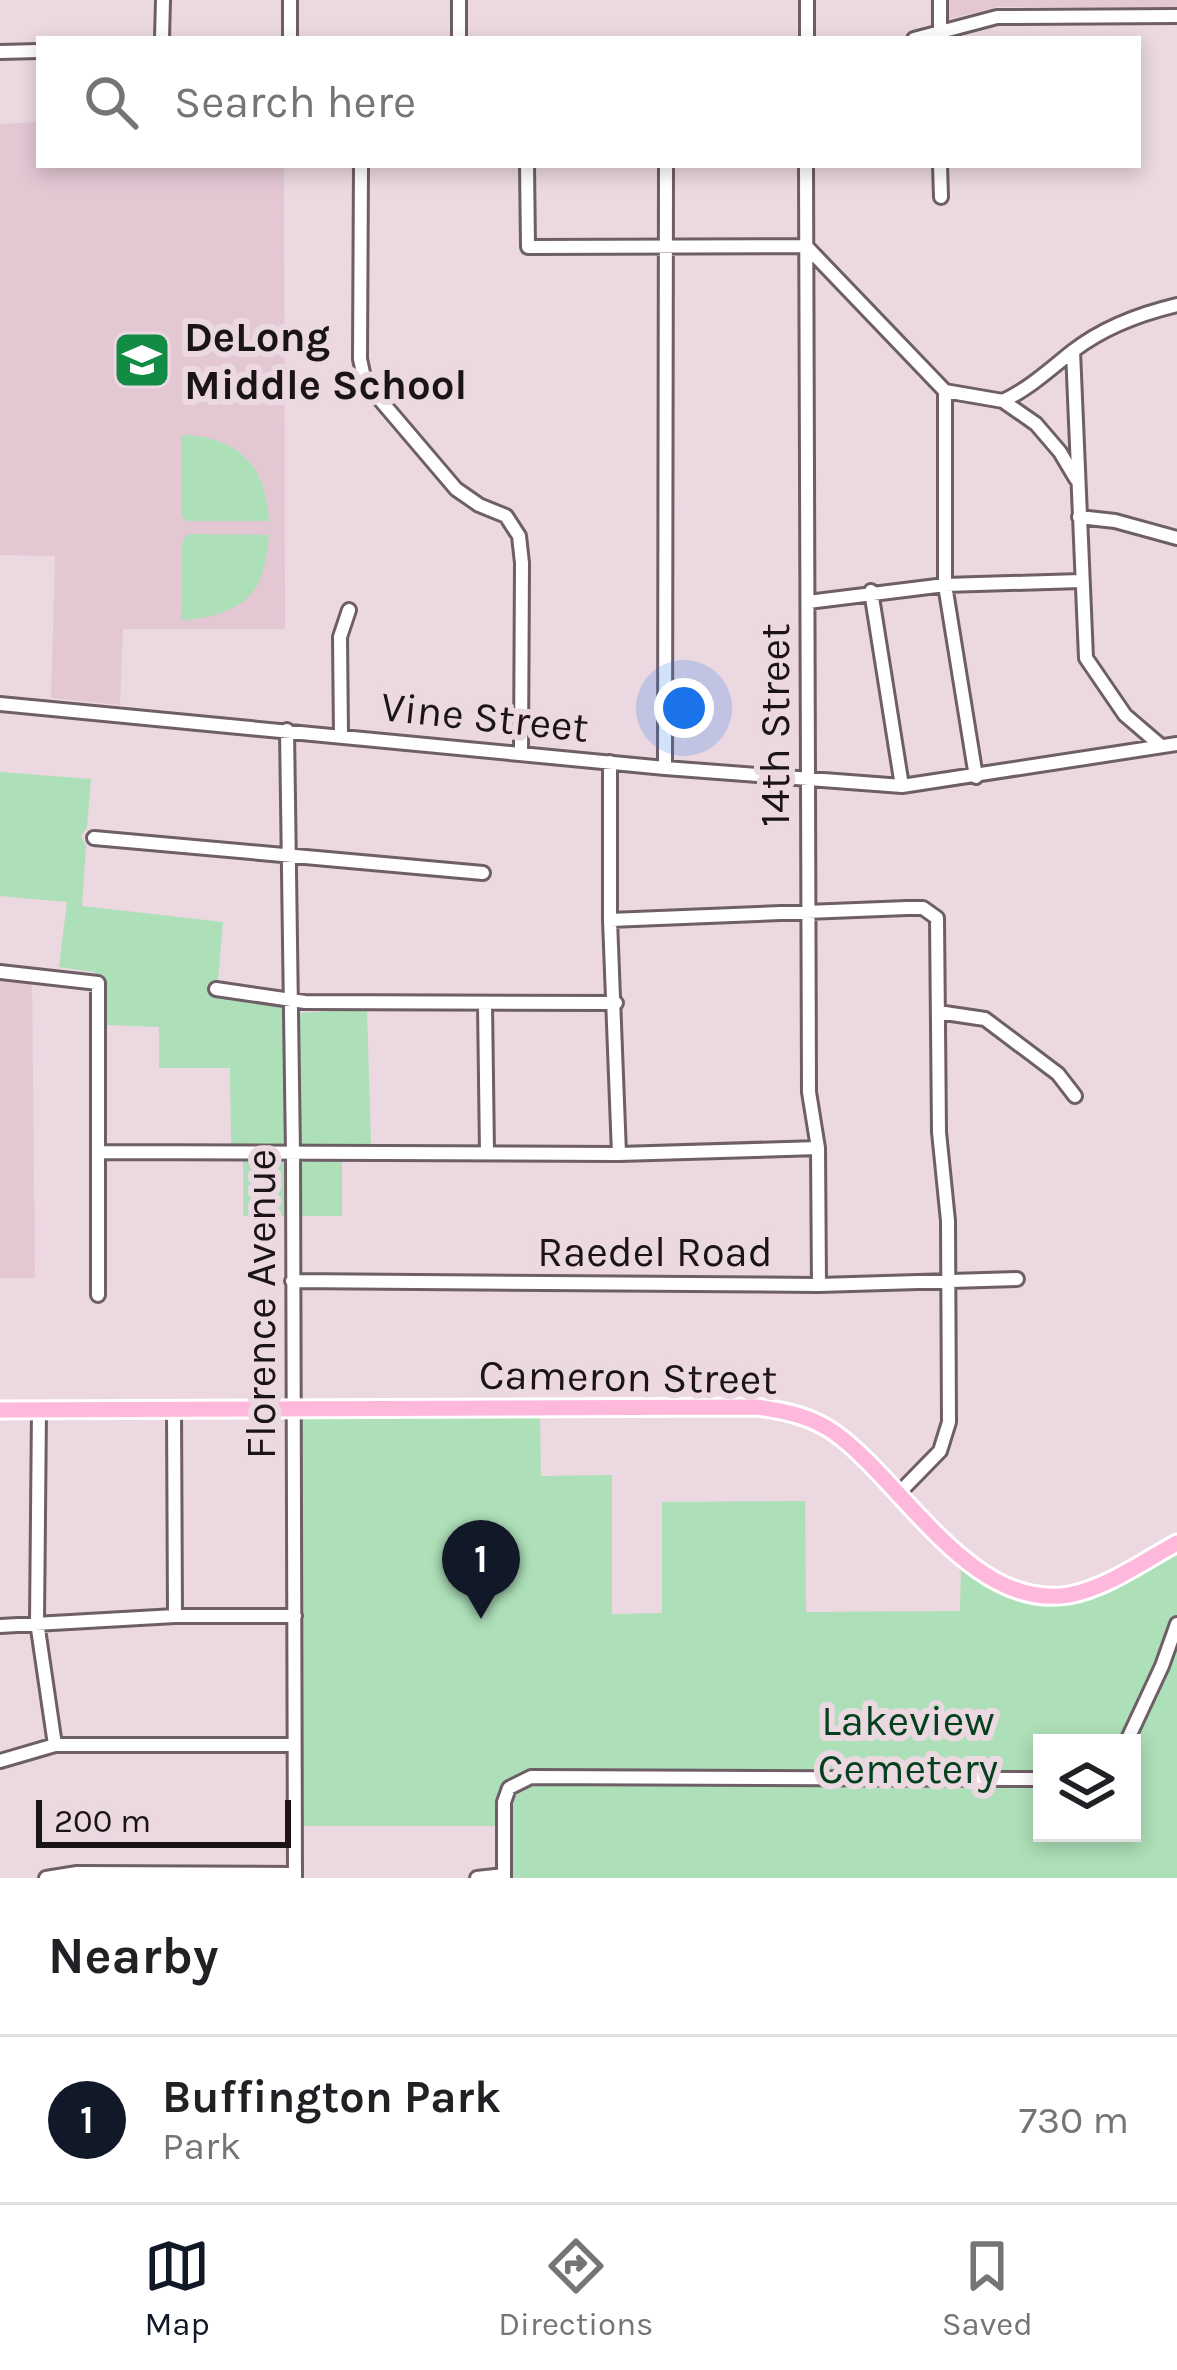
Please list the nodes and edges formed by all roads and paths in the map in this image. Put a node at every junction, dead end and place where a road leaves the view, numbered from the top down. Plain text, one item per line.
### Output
1 (163, 0) edge
2 (290, 0) edge
3 (459, 0) edge
4 (806, 0) edge
5 (940, 0) edge
6 (1177, 16) edge
7 (163, 36) edge
8 (290, 36) edge
9 (459, 36) edge
10 (807, 36) edge
11 (940, 36) edge
12 (36, 51) edge
13 (0, 52) edge
14 (361, 168) edge
15 (527, 168) edge
16 (666, 168) edge
17 (806, 168) edge
18 (940, 168) edge
19 (940, 197) dead end
20 (666, 245) junction
21 (806, 246) junction
22 (1177, 305) edge
23 (1073, 351) junction
24 (945, 392) junction
25 (1003, 401) junction
26 (1076, 479) junction
27 (1079, 517) junction
28 (1177, 538) edge
29 (1081, 581) junction
30 (944, 585) junction
31 (872, 591) junction
32 (808, 602) junction
33 (349, 610) dead end
34 (0, 704) edge
35 (286, 730) junction
36 (341, 736) junction
37 (1177, 744) edge
38 (1160, 745) junction
39 (521, 753) junction
40 (610, 762) junction
41 (665, 768) junction
42 (976, 777) junction
43 (807, 781) junction
44 (902, 786) junction
45 (94, 838) dead end
46 (290, 856) junction
47 (483, 873) dead end
48 (807, 910) junction
49 (610, 920) junction
50 (0, 972) edge
51 (216, 989) dead end
52 (290, 999) junction
53 (616, 1003) junction
54 (485, 1004) junction
55 (938, 1012) junction
56 (1075, 1096) dead end
57 (818, 1148) junction
58 (98, 1152) junction
59 (292, 1153) junction
60 (487, 1153) junction
61 (619, 1154) junction
62 (1017, 1279) dead end
63 (292, 1281) junction
64 (949, 1281) junction
65 (819, 1285) junction
66 (98, 1295) dead end
67 (0, 1409) edge
68 (39, 1409) junction
69 (174, 1409) junction
70 (294, 1409) junction
71 (898, 1494) junction
72 (1177, 1543) edge
73 (175, 1616) junction
74 (296, 1616) junction
75 (37, 1622) junction
76 (1177, 1624) edge
77 (0, 1626) edge
78 (1130, 1734) edge
79 (55, 1745) junction
80 (294, 1745) junction
81 (0, 1761) edge
82 (1033, 1779) edge
83 (80, 1876) edge
84 (294, 1876) edge
85 (504, 1876) edge
86 (46, 1878) edge
87 (477, 1878) edge

1 - 7 street
2 - 8 street
3 - 9 street
4 - 10 street
5 - 11 street
6 - 11 street
12 - 13 street
14 - 39 street
15 - 20 street
16 - 20 street
17 - 21 street, 14th Street
18 - 19 street
20 - 21 street
20 - 41 street
21 - 24 street
21 - 32 street, 14th Street
22 - 23 street
23 - 25 street
23 - 26 street
24 - 25 street
24 - 30 street
25 - 26 street
26 - 27 street
27 - 28 street
27 - 29 street
29 - 30 street
29 - 38 street
30 - 31 street
30 - 42 street
31 - 32 street
31 - 44 street
32 - 43 street, 14th Street
33 - 36 street
34 - 35 street, Vine Street
35 - 36 street, Vine Street
35 - 46 street, Florence Avenue
36 - 39 street, Vine Street
37 - 38 street, Vine Street
38 - 42 street, Vine Street
39 - 40 street, Vine Street
40 - 41 street, Vine Street
40 - 49 street
41 - 43 street, Vine Street
42 - 44 street, Vine Street
43 - 44 street, Vine Street
43 - 48 street, 14th Street
45 - 46 street
46 - 47 street
46 - 52 street, Florence Avenue
48 - 49 street
48 - 55 street
48 - 57 street, 14th Street
49 - 53 street
50 - 58 street
51 - 52 street
52 - 54 street
52 - 59 street, Florence Avenue
53 - 54 street
53 - 61 street
54 - 60 street
55 - 56 street
55 - 64 street
57 - 61 street
57 - 65 street, 14th Street
58 - 59 street
58 - 66 street
59 - 60 street
59 - 63 street, Florence Avenue
60 - 61 street
62 - 64 street, Raedel Road
63 - 65 street, Raedel Road
63 - 70 street, Florence Avenue
64 - 65 street, Raedel Road
64 - 71 street
67 - 68 main road, Cameron Street
68 - 69 main road, Cameron Street
68 - 75 street
69 - 70 main road, Cameron Street
69 - 73 street
70 - 71 main road, Cameron Street
70 - 74 street, Florence Avenue
71 - 72 main road, Cameron Street
73 - 74 street
73 - 75 street
74 - 80 street, Florence Avenue
75 - 77 street
75 - 79 street
76 - 78 street
79 - 80 street
79 - 81 street
80 - 84 street, Florence Avenue
82 - 85 street
83 - 84 street
83 - 86 street
85 - 87 street

